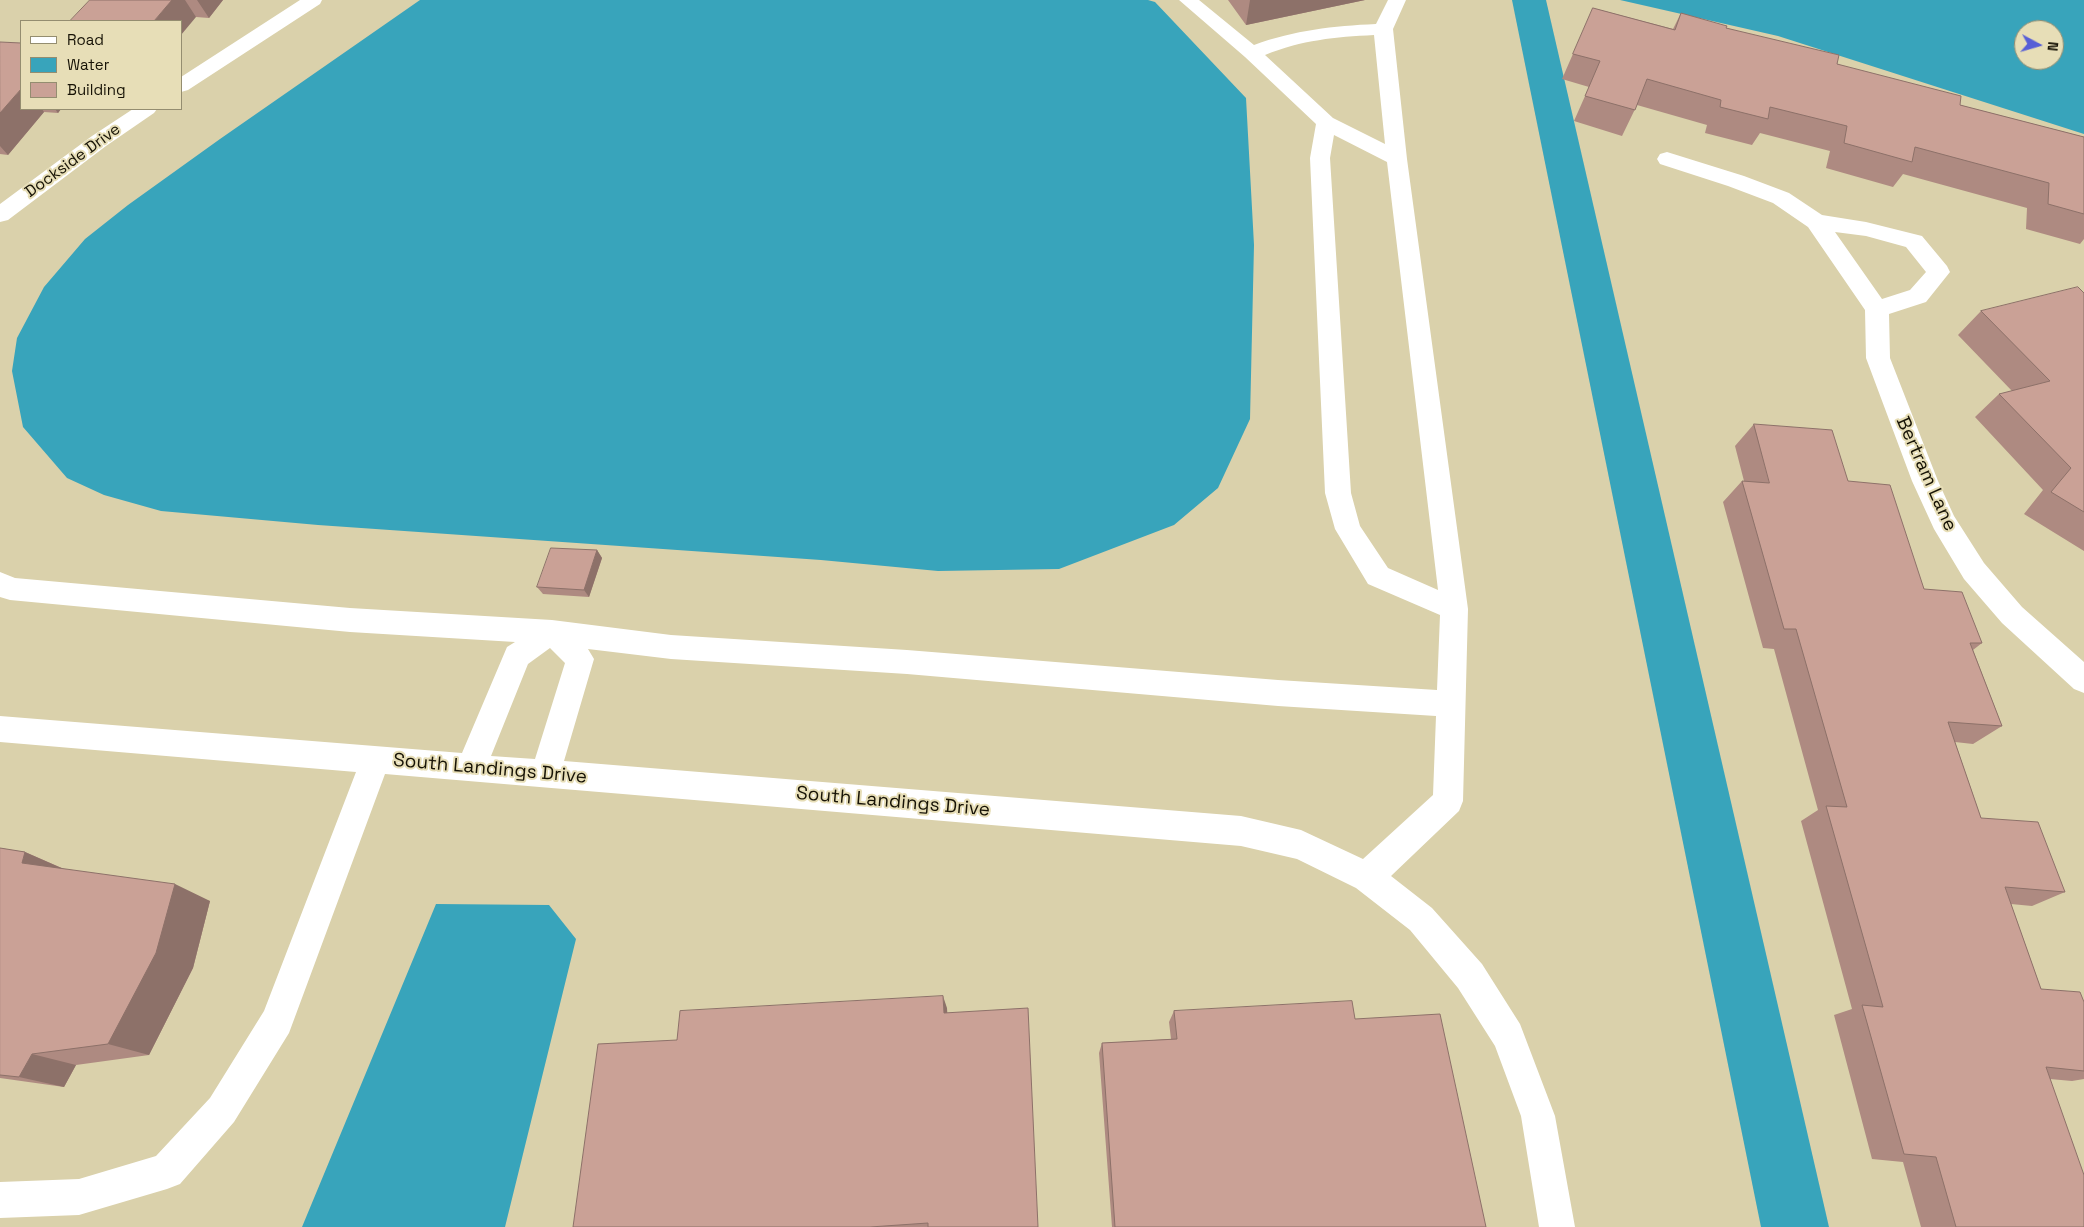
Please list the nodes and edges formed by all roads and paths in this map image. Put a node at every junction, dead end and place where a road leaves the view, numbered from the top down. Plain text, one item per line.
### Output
1 (313, 0) edge
2 (1188, 0) edge
3 (1397, 0) edge
4 (1384, 29) junction
5 (1252, 53) junction
6 (182, 85) edge
7 (145, 110) edge
8 (1326, 123) junction
9 (1397, 159) junction
10 (1667, 159) dead end
11 (0, 214) edge
12 (1816, 222) junction
13 (1877, 309) junction
14 (0, 583) edge
15 (1454, 610) junction
16 (552, 632) junction
17 (2084, 680) edge
18 (1451, 704) junction
19 (0, 729) edge
20 (375, 760) junction
21 (471, 768) junction
22 (545, 774) junction
23 (1367, 877) junction
24 (0, 1200) edge
25 (1557, 1227) edge

1 - 6 street
2 - 5 street
3 - 4 street
4 - 5 street
4 - 9 street
5 - 8 street
7 - 11 street, Dockside Drive
8 - 9 street
8 - 15 street
9 - 15 street
10 - 12 street
12 - 13 street
12 - 13 street
13 - 17 street, Bertram Lane
14 - 16 street
15 - 18 street
16 - 18 street
16 - 21 street
16 - 22 street
18 - 23 street
19 - 20 street, South Landings Drive
20 - 21 street, South Landings Drive
20 - 24 street
21 - 22 street, South Landings Drive
22 - 23 street, South Landings Drive
23 - 25 street, South Landings Drive

